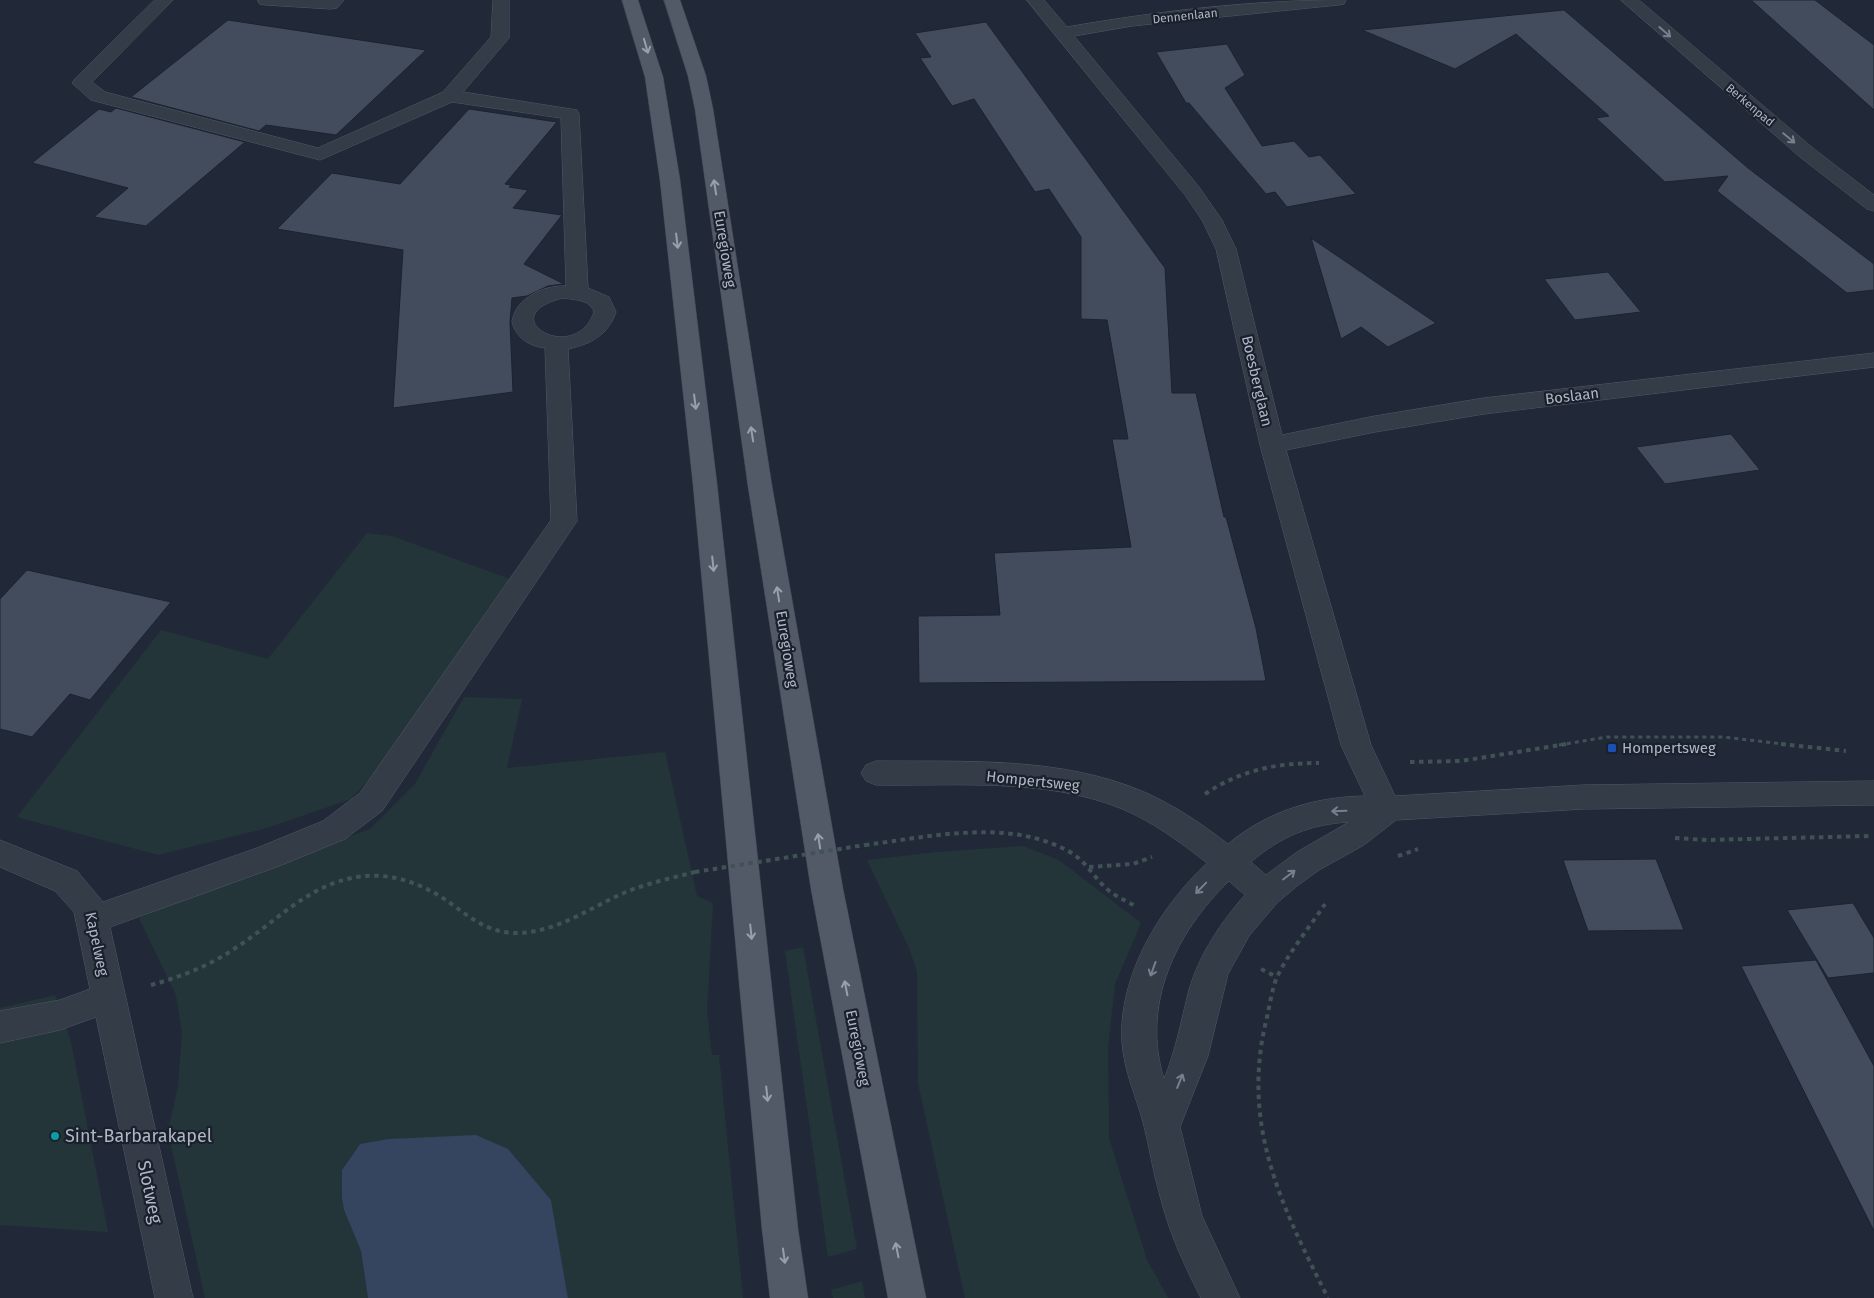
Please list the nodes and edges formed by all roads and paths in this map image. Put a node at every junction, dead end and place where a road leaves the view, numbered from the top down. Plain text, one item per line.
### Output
1 (165, 0) edge
2 (266, 0) edge
3 (336, 0) edge
4 (501, 0) edge
5 (630, 0) edge
6 (672, 0) edge
7 (1035, 0) edge
8 (1338, 0) edge
9 (1629, 0) edge
10 (1063, 33) junction
11 (450, 96) junction
12 (1874, 205) edge
13 (577, 292) junction
14 (556, 343) junction
15 (1874, 360) edge
16 (1272, 445) junction
17 (1856, 752) dead end
18 (1363, 763) junction
19 (876, 773) dead end
20 (1874, 793) edge
21 (1387, 810) junction
22 (1414, 850) dead end
23 (0, 853) edge
24 (1397, 856) dead end
25 (1228, 862) junction
26 (1089, 867) dead end
27 (1266, 893) junction
28 (1330, 900) dead end
29 (93, 919) junction
30 (108, 998) junction
31 (0, 1027) edge
32 (1162, 1126) junction
33 (174, 1298) edge
34 (789, 1298) edge
35 (907, 1298) edge
36 (1221, 1298) edge
37 (1328, 1298) edge

1 - 11 street
2 - 3 street
4 - 11 street
5 -> 34 main road
35 -> 6 main road, Euregioweg
7 - 10 street, Boesberglaan
8 - 10 street, Dennenlaan
9 -> 12 street, Berkenpad
10 - 16 street, Boesberglaan
11 - 13 street
13 - 14 street
13 - 14 street
14 - 29 street
15 - 16 street, Boslaan
16 - 18 street, Boesberglaan
17 - 18 path
18 - 21 street, Boesberglaan
19 - 25 street, Hompertsweg
20 - 21 street
21 -> 25 street
27 -> 21 street
22 - 24 path
23 - 29 street, Kapelweg
25 - 27 street, Hompertsweg
25 -> 32 street
26 - 30 path, bridge
32 -> 27 street
28 - 37 path
29 - 30 street, Kapelweg
30 - 31 street
30 - 33 street, Slotweg
32 - 36 street

